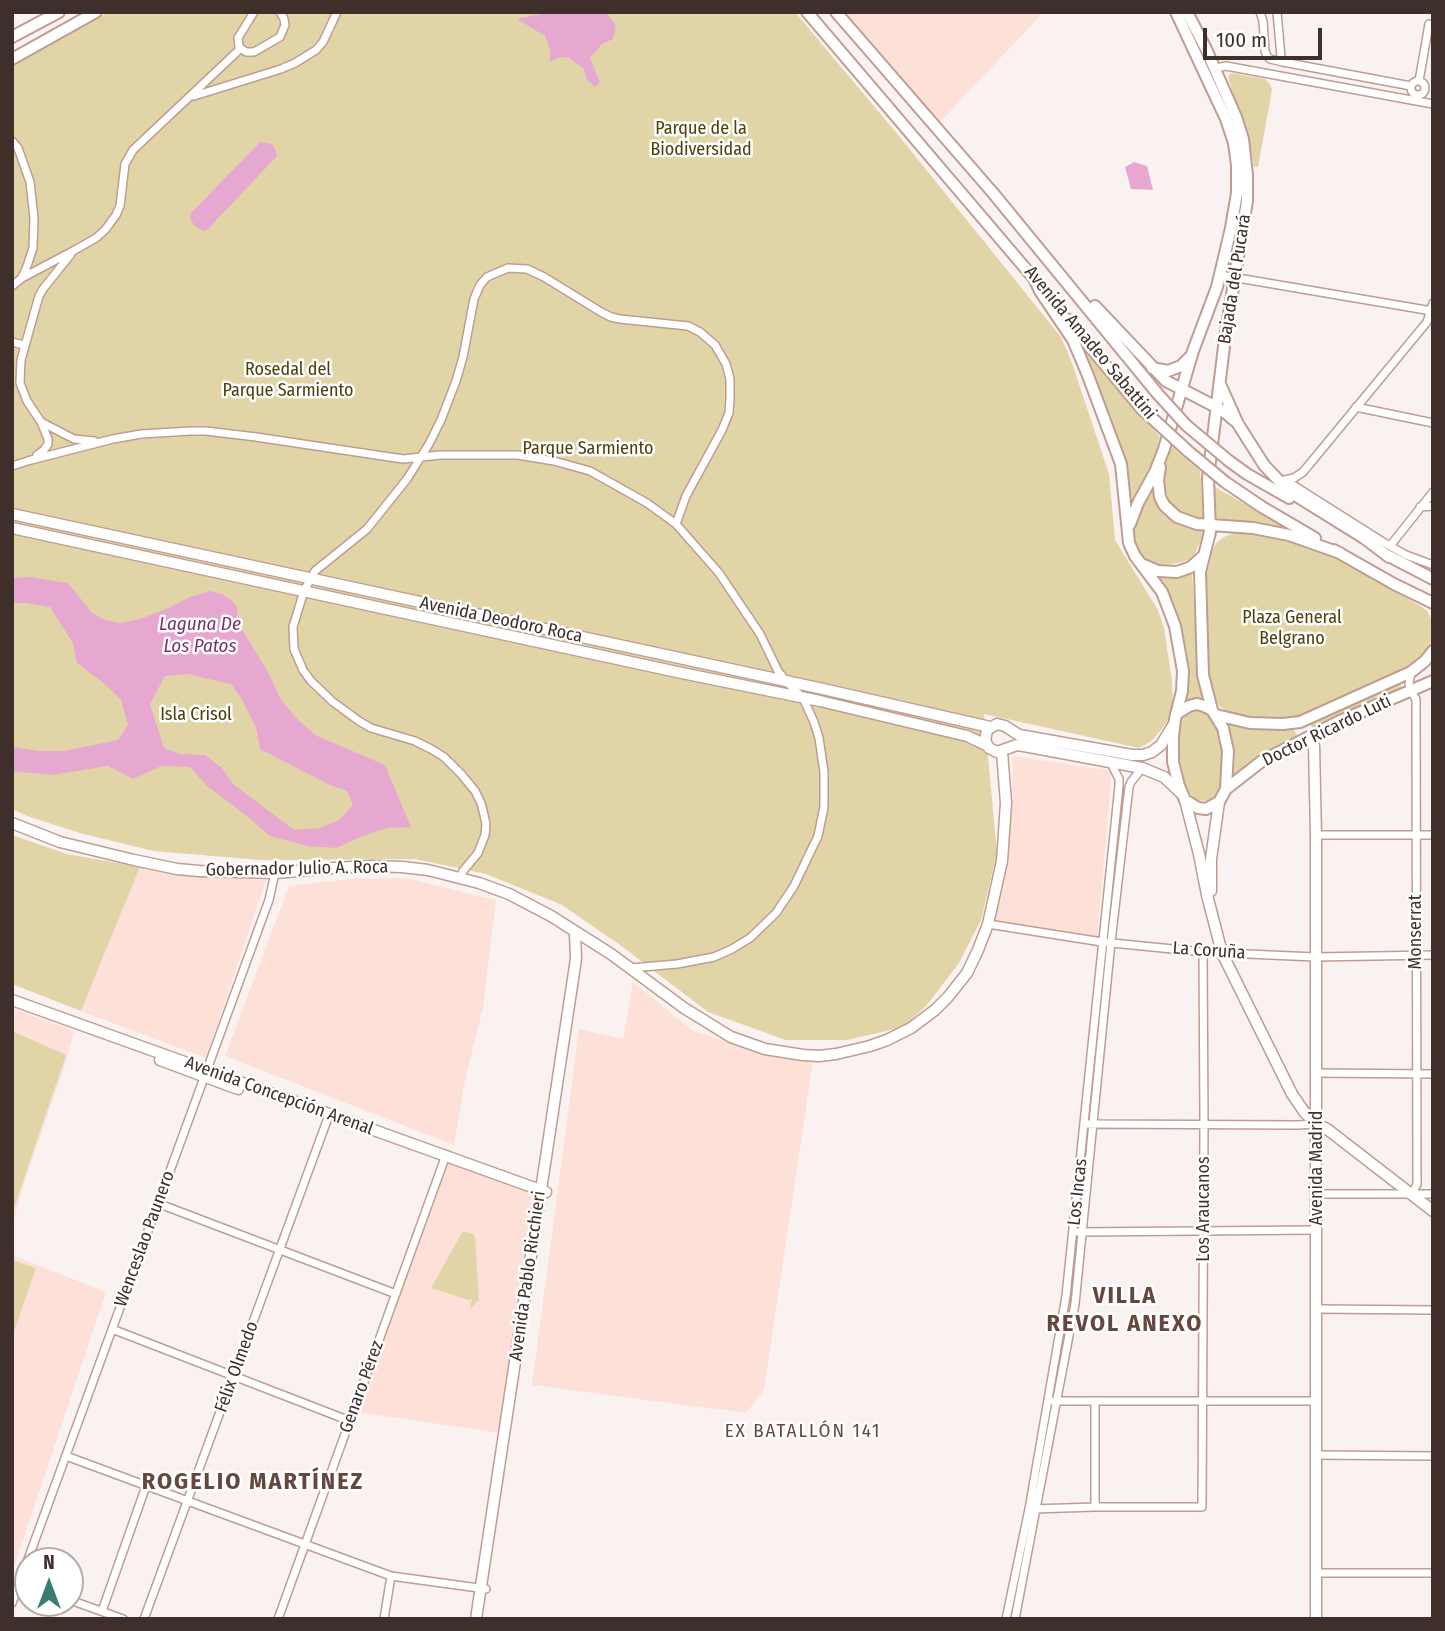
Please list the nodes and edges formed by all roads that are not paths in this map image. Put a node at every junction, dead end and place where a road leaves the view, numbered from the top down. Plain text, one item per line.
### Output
1 (59, 12) edge
2 (96, 12) edge
3 (254, 12) edge
4 (280, 12) edge
5 (337, 12) edge
6 (807, 12) edge
7 (836, 12) edge
8 (1169, 12) edge
9 (1176, 12) edge
10 (1187, 12) edge
11 (1193, 12) edge
12 (1260, 12) edge
13 (1277, 12) edge
14 (1429, 23) dead end
15 (12, 37) edge
16 (240, 48) junction
17 (1206, 48) junction
18 (12, 59) edge
19 (1283, 62) junction
20 (1209, 68) junction
21 (1419, 81) junction
22 (1411, 86) junction
23 (187, 99) junction
24 (1433, 104) edge
25 (12, 141) edge
26 (73, 251) junction
27 (1055, 268) junction
28 (1220, 275) junction
29 (1033, 276) junction
30 (22, 278) junction
31 (1234, 279) junction
32 (12, 286) edge
33 (1432, 309) edge
34 (12, 342) edge
35 (24, 345) junction
36 (1191, 355) junction
37 (1151, 368) junction
38 (16, 375) edge
39 (1219, 383) junction
40 (1181, 390) junction
41 (1216, 407) junction
42 (1356, 407) junction
43 (41, 422) junction
44 (1433, 423) edge
45 (1238, 424) junction
46 (105, 441) junction
47 (1164, 449) junction
48 (421, 458) junction
49 (31, 460) junction
50 (12, 466) edge
51 (1269, 471) junction
52 (1285, 480) junction
53 (1433, 492) edge
54 (1433, 506) edge
55 (1420, 507) junction
56 (12, 514) edge
57 (676, 524) junction
58 (1210, 524) junction
59 (12, 528) edge
60 (1128, 531) junction
61 (1388, 548) junction
62 (1340, 553) junction
63 (1203, 555) junction
64 (1142, 564) junction
65 (1433, 565) edge
66 (309, 579) junction
67 (1433, 579) edge
68 (304, 591) junction
69 (1433, 603) edge
70 (1433, 651) edge
71 (1410, 672) junction
72 (1433, 681) edge
73 (787, 682) junction
74 (1410, 690) junction
75 (803, 698) junction
76 (1214, 713) junction
77 (1175, 719) junction
78 (1300, 722) junction
79 (990, 727) junction
80 (1009, 729) junction
81 (1311, 736) junction
82 (986, 745) junction
83 (1005, 750) junction
84 (1111, 763) junction
85 (1142, 768) junction
86 (1226, 789) junction
87 (1184, 797) junction
88 (1219, 802) junction
89 (12, 823) edge
90 (1316, 835) junction
91 (1416, 835) junction
92 (1433, 835) edge
93 (275, 873) junction
94 (460, 878) junction
95 (1211, 912) junction
96 (988, 924) junction
97 (575, 933) junction
98 (589, 941) junction
99 (1107, 942) junction
100 (1203, 952) junction
101 (1222, 953) junction
102 (1433, 955) edge
103 (1416, 956) junction
104 (1315, 957) junction
105 (631, 968) junction
106 (12, 1000) edge
107 (12, 1006) edge
108 (205, 1073) junction
109 (1317, 1073) junction
110 (1417, 1074) junction
111 (1433, 1074) edge
112 (328, 1117) junction
113 (1089, 1124) junction
114 (1204, 1124) junction
115 (1317, 1124) junction
116 (445, 1158) junction
117 (543, 1193) junction
118 (1317, 1194) junction
119 (1412, 1194) junction
120 (1433, 1194) edge
121 (158, 1203) junction
122 (1433, 1211) edge
123 (1204, 1230) junction
124 (1317, 1230) junction
125 (1078, 1232) junction
126 (280, 1250) junction
127 (396, 1294) junction
128 (1317, 1309) junction
129 (1433, 1310) edge
130 (112, 1329) junction
131 (234, 1376) junction
132 (1053, 1401) junction
133 (1095, 1401) junction
134 (1203, 1401) junction
135 (1317, 1401) junction
136 (350, 1421) junction
137 (1317, 1455) junction
138 (66, 1456) junction
139 (1433, 1456) edge
140 (146, 1486) junction
141 (187, 1501) junction
142 (1095, 1507) junction
143 (1032, 1509) junction
144 (305, 1545) junction
145 (36, 1547) edge
146 (1317, 1573) junction
147 (1433, 1573) edge
148 (391, 1576) junction
149 (483, 1588) junction
150 (84, 1605) edge
151 (102, 1611) junction
152 (123, 1619) edge
153 (144, 1619) edge
154 (278, 1619) edge
155 (384, 1619) edge
156 (479, 1619) edge
157 (1006, 1619) edge
158 (1015, 1619) edge
159 (1317, 1619) edge

1 - 15 main road
2 - 18 main road
3 - 16 street
4 - 16 street
5 - 23 street
6 - 29 main road, Avenida Amadeo Sabattini
7 - 27 main road, Avenida Amadeo Sabattini
8 - 20 main road
9 - 20 main road, Bajada del Pucará
10 - 17 main road, Bajada del Pucará
11 - 17 main road
12 - 19 street
13 - 19 street
14 - 21 street
16 - 23 street
17 - 20 main road, Bajada del Pucará
19 - 22 street
20 - 24 street
20 - 28 main road, Bajada del Pucará
20 - 31 main road, Bajada del Pucará
21 - 22 street
21 - 22 street
23 - 26 street
25 - 30 street
26 - 30 street
26 - 35 street
27 - 37 main road
27 - 61 main road, Avenida Amadeo Sabattini, bridge
28 - 31 street
28 - 36 main road, Bajada del Pucará
29 - 60 main road
29 - 62 main road, Avenida Amadeo Sabattini, bridge
30 - 32 street
31 - 33 street
31 - 39 main road, Bajada del Pucará
33 - 42 street
34 - 35 street
35 - 38 street
36 - 37 main road
36 - 40 main road, Bajada del Pucará
37 - 40 main road
38 - 43 street
39 - 41 main road, Bajada del Pucará
39 - 45 main road
40 - 41 main road
40 - 47 main road, Bajada del Pucará
41 - 45 main road
41 - 58 main road, Bajada del Pucará
42 - 44 street
42 - 52 street
43 - 46 street
43 - 49 street
45 - 51 main road
46 - 48 street
46 - 49 street
47 - 58 main road
47 - 60 main road, Bajada del Pucará
48 - 57 street
48 - 57 street
48 - 66 street
49 - 50 street
51 - 52 street
51 - 61 main road
52 - 61 street
53 - 55 street
54 - 55 street
55 - 61 street
56 - 66 main road, Avenida Deodoro Roca
57 - 73 street
58 - 62 main road
58 - 63 main road, Bajada del Pucará
59 - 68 main road, Avenida Deodoro Roca
60 - 64 main road
61 - 65 street
61 - 67 main road, Avenida Amadeo Sabattini
62 - 69 main road, Avenida Amadeo Sabattini
63 - 64 main road
63 - 76 main road, Bajada del Pucará
64 - 77 main road
66 - 68 street
66 - 73 main road, Avenida Deodoro Roca
68 - 75 main road, Avenida Deodoro Roca
68 - 94 street
70 - 71 main road, Doctor Ricardo Luti
71 - 74 street, Monserrat
71 - 78 main road, Doctor Ricardo Luti
72 - 74 main road, Doctor Ricardo Luti
73 - 75 street
73 - 79 main road, Avenida Deodoro Roca
74 - 81 main road, Doctor Ricardo Luti
74 - 91 street, Monserrat
75 - 82 main road, Avenida Deodoro Roca
75 - 105 street
76 - 77 main road, Doctor Ricardo Luti
76 - 78 main road, Doctor Ricardo Luti
76 - 86 main road, Bajada del Pucará
77 - 80 main road, Avenida Deodoro Roca
77 - 87 main road
78 - 81 main road
79 - 80 main road, Avenida Deodoro Roca
79 - 82 main road
80 - 83 main road
81 - 86 main road, Doctor Ricardo Luti
81 - 90 main road, Avenida Madrid
82 - 83 main road, Avenida Deodoro Roca
83 - 84 main road, Avenida Deodoro Roca
83 - 96 main road
84 - 85 main road, Avenida Deodoro Roca
84 - 99 street, Los Incas
85 - 87 main road, Avenida Deodoro Roca
85 - 99 street, Los Incas
86 - 88 main road
87 - 88 main road
87 - 95 main road
88 - 95 main road
89 - 93 main road, Gobernador Julio A. Roca
90 - 91 street
90 - 104 main road, Avenida Madrid
91 - 92 street
91 - 103 street, Monserrat
93 - 94 main road, Gobernador Julio A. Roca
93 - 108 street, Wenceslao Paunero
94 - 97 main road, Gobernador Julio A. Roca
95 - 101 main road
96 - 99 street, La Coruña
96 - 105 main road
97 - 98 main road, Gobernador Julio A. Roca
97 - 117 main road, Avenida Pablo Ricchieri
98 - 105 main road
98 - 117 main road, Avenida Pablo Ricchieri
99 - 100 street, La Coruña
99 - 113 street, Los Incas
100 - 101 street, La Coruña
100 - 114 street, Los Araucanos
101 - 104 street, La Coruña
101 - 115 main road
102 - 103 street, La Coruña
103 - 104 street, La Coruña
103 - 110 street, Monserrat
104 - 109 main road, Avenida Madrid
106 - 108 main road, Avenida Concepción Arenal
107 - 108 main road, Avenida Concepción Arenal
108 - 112 main road, Avenida Concepción Arenal
108 - 121 street, Wenceslao Paunero
109 - 110 street
109 - 115 main road, Avenida Madrid
110 - 111 street
110 - 119 street, Monserrat
112 - 116 main road, Avenida Concepción Arenal
112 - 126 street, Félix Olmedo
113 - 114 street
113 - 125 street, Los Incas
114 - 115 street
114 - 123 street, Los Araucanos
115 - 118 main road, Avenida Madrid
115 - 119 main road
116 - 117 main road, Avenida Concepción Arenal
116 - 127 street, Genaro Pérez
117 - 149 main road, Avenida Pablo Ricchieri
118 - 119 street
118 - 124 main road, Avenida Madrid
119 - 120 street
119 - 122 main road
121 - 126 street
121 - 130 street, Wenceslao Paunero
123 - 124 street
123 - 125 street
123 - 134 street, Los Araucanos
124 - 128 main road, Avenida Madrid
125 - 132 street, Los Incas
126 - 127 street
126 - 131 street, Félix Olmedo
127 - 136 street, Genaro Pérez
128 - 129 street
128 - 135 main road, Avenida Madrid
130 - 131 street
130 - 138 street, Wenceslao Paunero
131 - 136 street
131 - 141 street, Félix Olmedo
132 - 133 street
132 - 143 street, Los Incas
133 - 134 street
133 - 142 street
134 - 135 street
134 - 142 street, Los Araucanos
135 - 137 main road, Avenida Madrid
136 - 144 street, Genaro Pérez
137 - 139 street
137 - 146 main road, Avenida Madrid
138 - 140 street
138 - 145 street, Wenceslao Paunero
140 - 141 street
140 - 151 street
141 - 144 street
141 - 153 street, Félix Olmedo
142 - 143 street
143 - 157 street, Los Incas
143 - 158 street, Los Incas
144 - 148 street
144 - 154 street, Genaro Pérez
146 - 147 street
146 - 159 main road, Avenida Madrid
148 - 149 street
148 - 155 street
149 - 156 main road, Avenida Pablo Ricchieri
150 - 151 street
151 - 152 street

